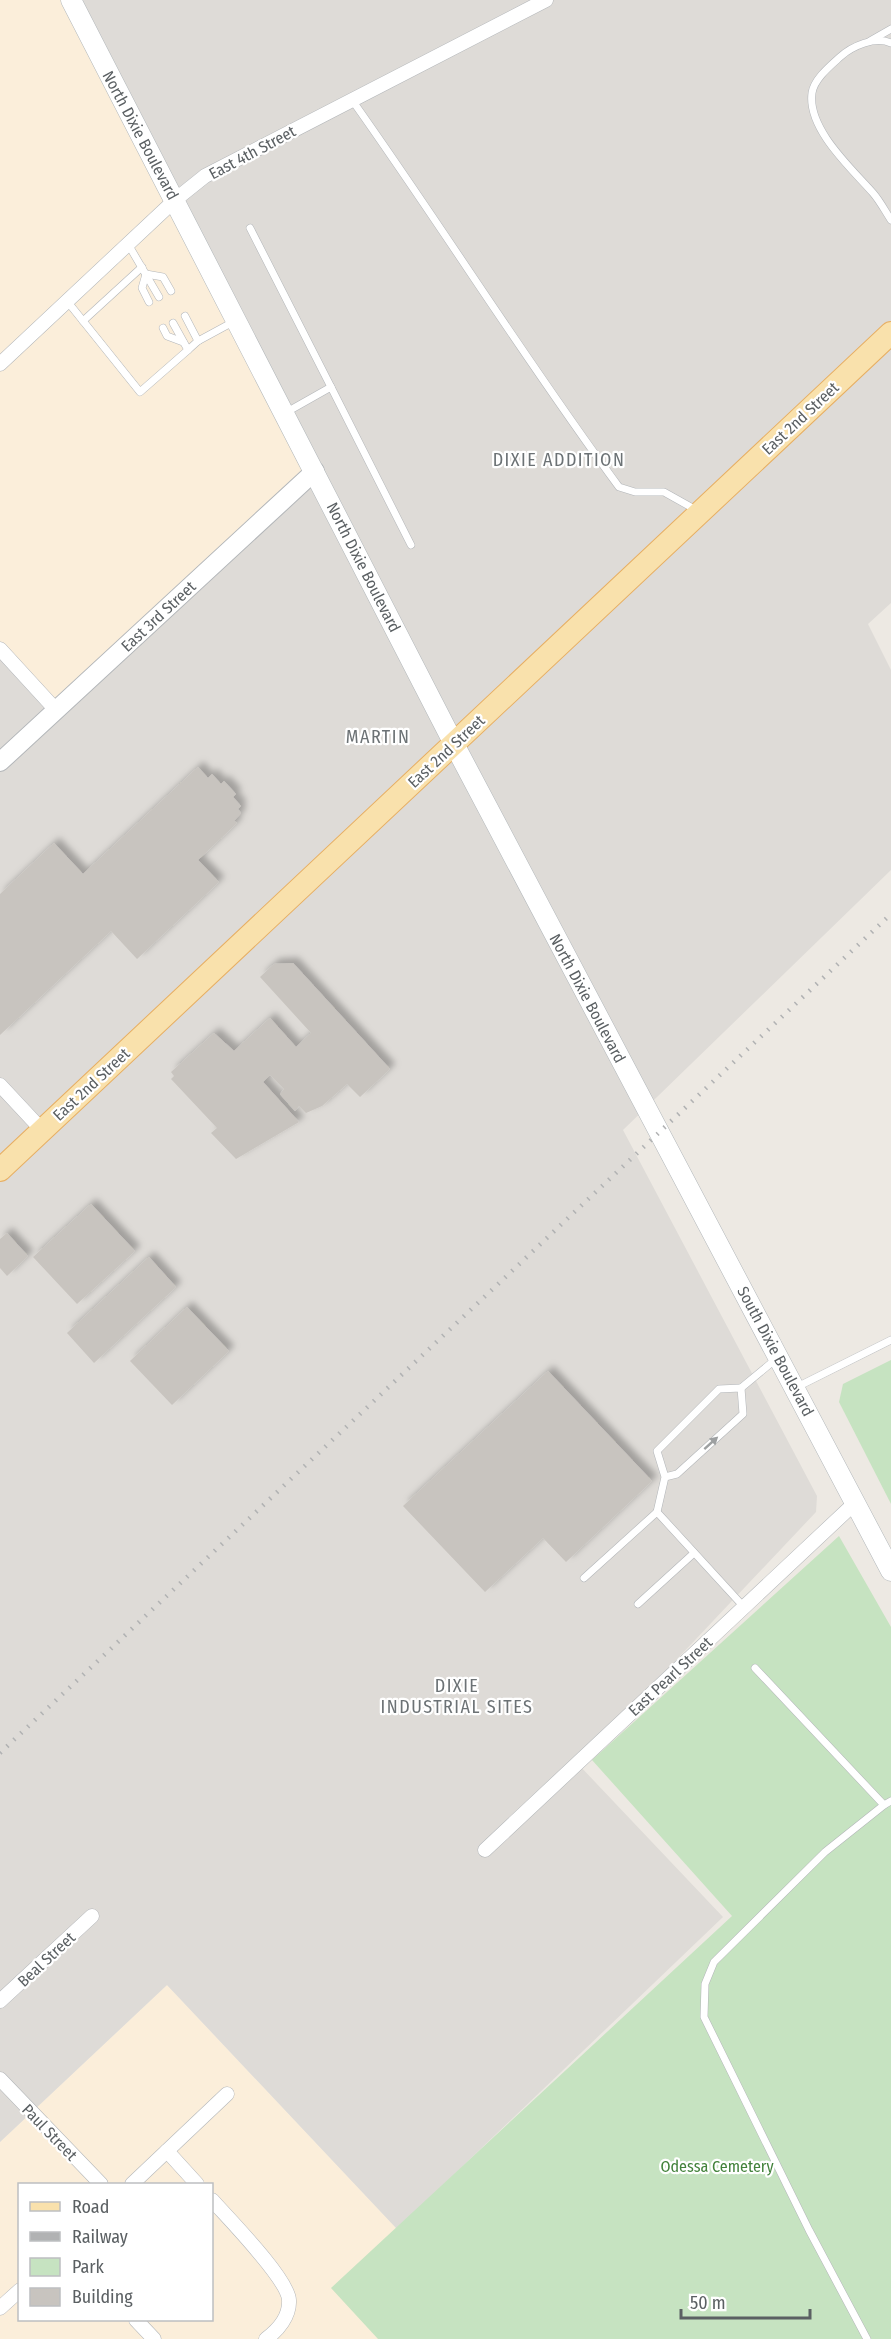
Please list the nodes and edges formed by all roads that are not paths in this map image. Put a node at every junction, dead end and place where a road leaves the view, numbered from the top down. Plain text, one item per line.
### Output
1 (71, 0) edge
2 (546, 0) edge
3 (891, 29) edge
4 (870, 42) junction
5 (891, 43) edge
6 (352, 100) junction
7 (175, 201) junction
8 (891, 220) edge
9 (250, 228) dead end
10 (128, 244) junction
11 (142, 267) junction
12 (146, 274) junction
13 (171, 291) dead end
14 (159, 297) dead end
15 (67, 301) junction
16 (149, 302) dead end
17 (185, 316) dead end
18 (237, 320) junction
19 (83, 321) junction
20 (172, 323) dead end
21 (163, 328) dead end
22 (891, 333) edge
23 (198, 341) junction
24 (183, 342) junction
25 (188, 350) junction
26 (0, 364) edge
27 (331, 387) junction
28 (285, 413) junction
29 (315, 471) junction
30 (700, 512) junction
31 (411, 545) dead end
32 (0, 649) edge
33 (56, 710) junction
34 (454, 744) junction
35 (0, 762) edge
36 (0, 1085) edge
37 (42, 1130) junction
38 (659, 1132) joint
39 (0, 1170) edge
40 (891, 1340) edge
41 (779, 1357) junction
42 (741, 1388) junction
43 (795, 1388) junction
44 (665, 1477) junction
45 (856, 1502) junction
46 (657, 1512) junction
47 (694, 1553) junction
48 (891, 1571) edge
49 (584, 1578) dead end
50 (638, 1604) dead end
51 (744, 1607) junction
52 (755, 1668) dead end
53 (891, 1801) edge
54 (884, 1805) junction
55 (485, 1850) dead end
56 (92, 1916) dead end
57 (0, 2001) edge
58 (0, 2079) edge
59 (227, 2094) dead end
60 (167, 2151) junction
61 (100, 2183) edge
62 (133, 2183) edge
63 (196, 2183) edge
64 (213, 2201) edge
65 (18, 2292) edge
66 (0, 2308) edge
67 (138, 2321) edge
68 (276, 2336) edge
69 (154, 2339) edge
70 (867, 2339) edge

1 - 7 main road, North Dixie Boulevard
2 - 6 street, East 4th Street
3 - 4 lane
4 - 5 lane
4 - 8 lane
6 - 7 street, East 4th Street
6 - 30 lane
7 - 10 street, East 4th Street
7 - 18 main road, North Dixie Boulevard
9 - 27 lane
10 - 11 lane
10 - 15 street, East 4th Street
11 - 12 lane
11 - 19 lane
12 - 13 lane
12 - 14 lane
12 - 16 lane
15 - 19 lane
15 - 26 street, East 4th Street
17 - 23 lane
18 - 23 lane
18 - 28 main road, North Dixie Boulevard
19 - 25 lane
20 - 24 lane
21 - 24 lane
22 - 30 main road, East 2nd Street
23 - 25 lane
24 - 25 lane
27 - 28 lane
27 - 31 lane
28 - 29 main road, North Dixie Boulevard
29 - 33 street, East 3rd Street
29 - 34 main road, North Dixie Boulevard
30 - 34 main road, East 2nd Street
32 - 33 street
33 - 35 street, East 3rd Street
34 - 37 main road, East 2nd Street
34 - 38 main road, North Dixie Boulevard
36 - 37 street
37 - 39 main road, East 2nd Street
38 - 41 main road, South Dixie Boulevard
40 - 43 lane
41 - 42 lane
41 - 43 main road, South Dixie Boulevard
44 -> 42 lane
42 - 44 lane
43 - 45 main road, South Dixie Boulevard
44 - 46 lane
45 - 48 main road, South Dixie Boulevard
45 - 51 street, East Pearl Street
46 - 47 lane
46 - 49 lane
47 - 50 lane
47 - 51 lane
51 - 55 street, East Pearl Street
52 - 54 lane
53 - 54 lane
54 - 70 lane
56 - 57 street, Beal Street
58 - 61 street, Paul Street
59 - 60 street
60 - 62 street
60 - 63 street
64 - 68 street
65 - 66 street
67 - 69 street

